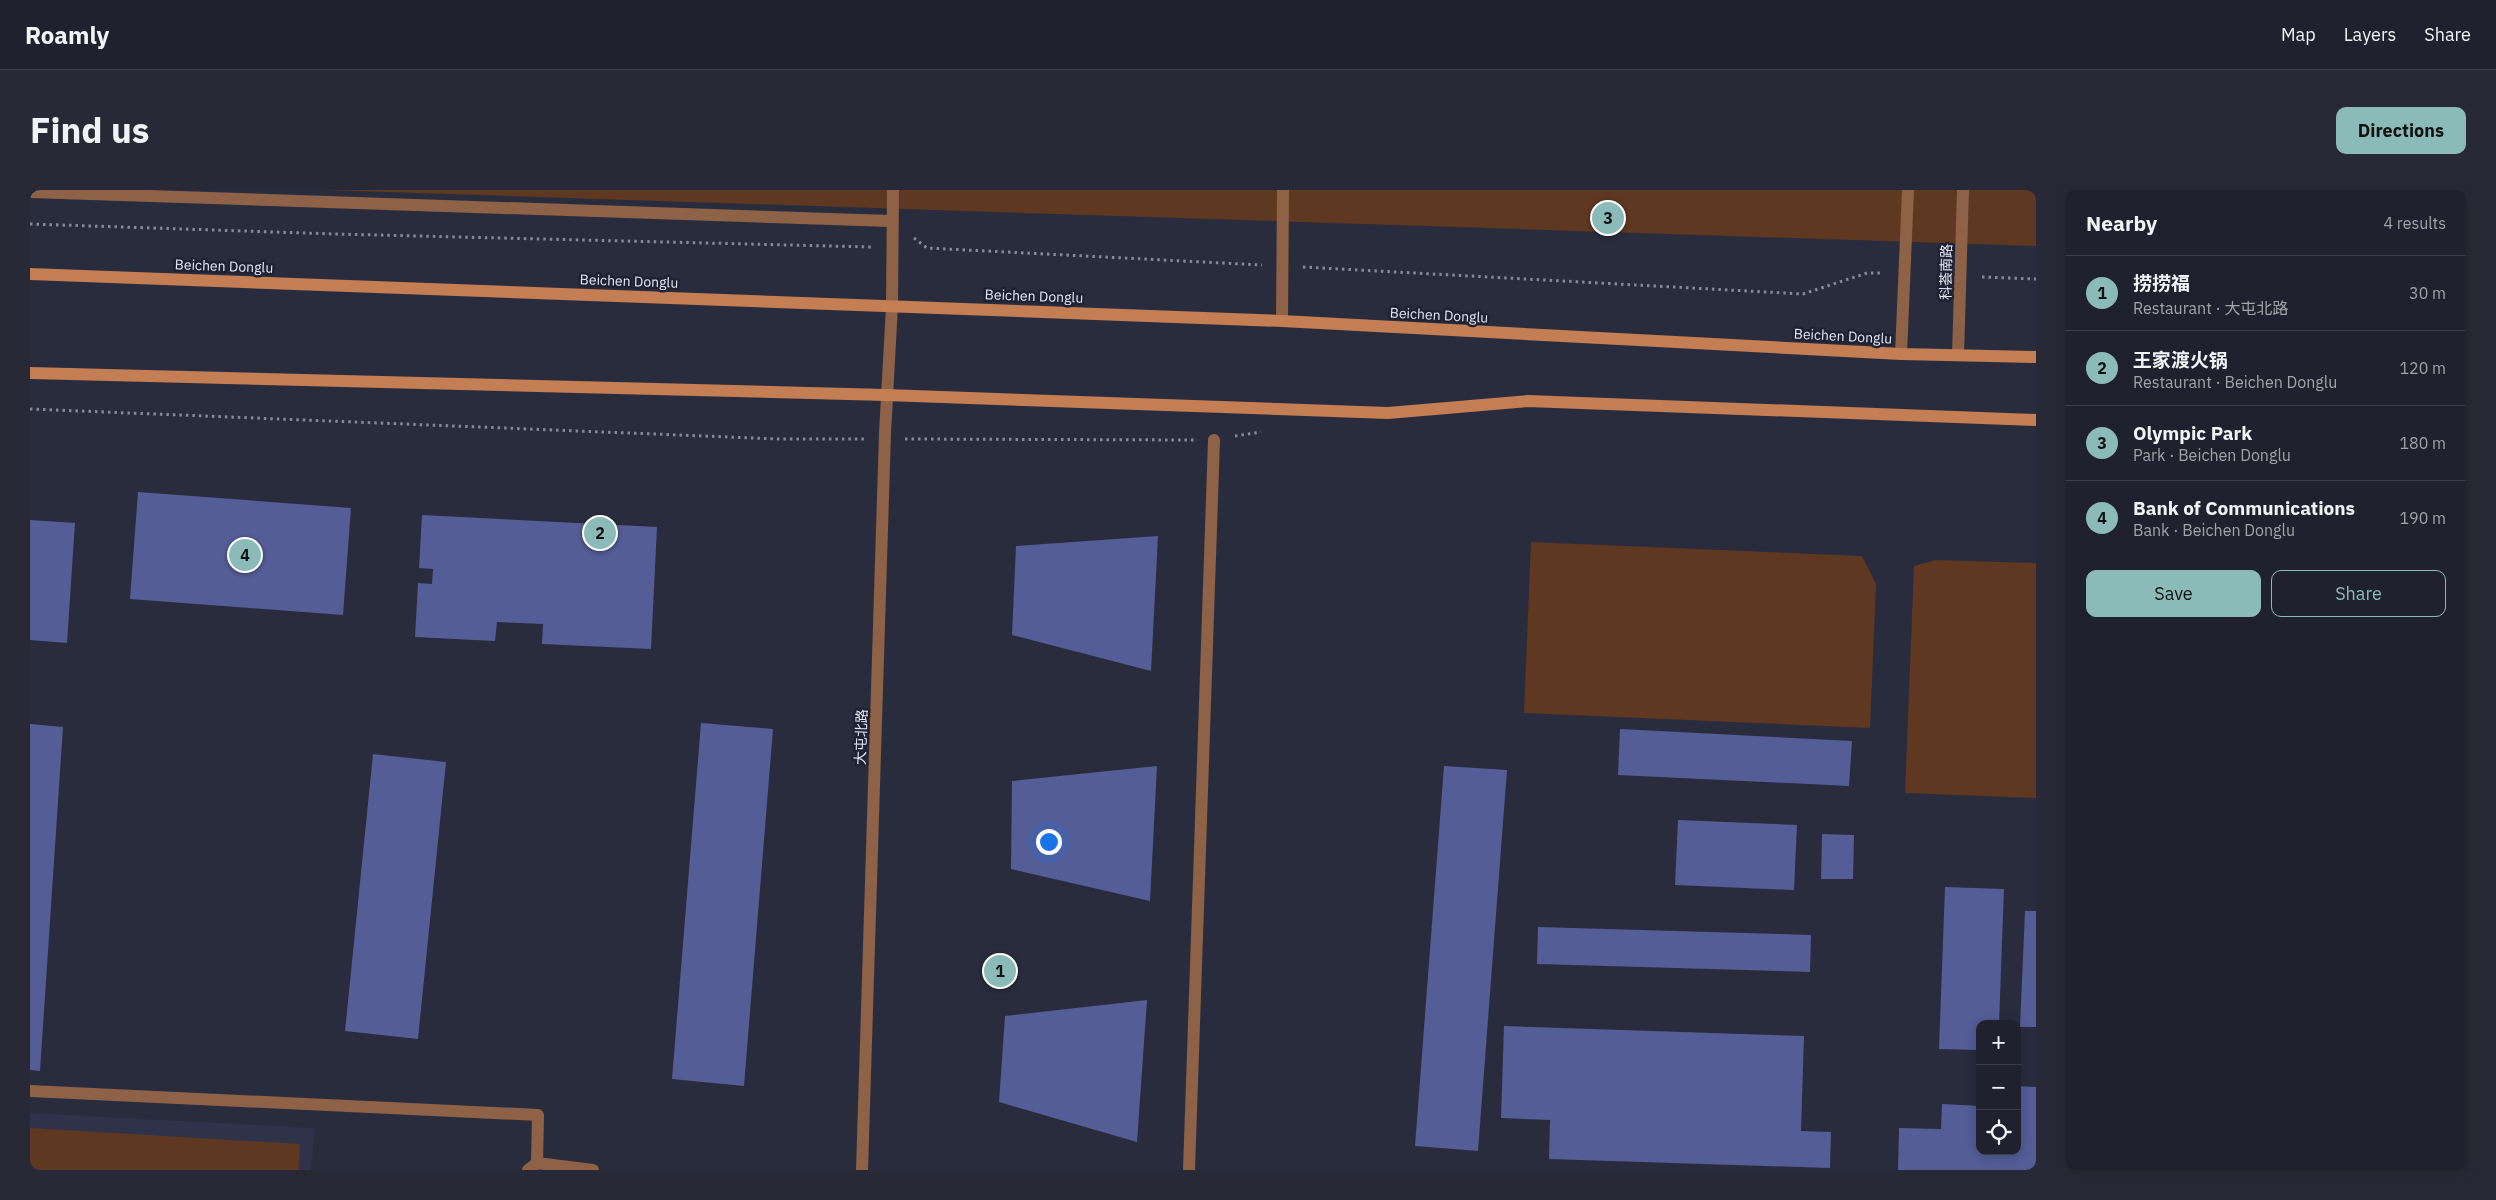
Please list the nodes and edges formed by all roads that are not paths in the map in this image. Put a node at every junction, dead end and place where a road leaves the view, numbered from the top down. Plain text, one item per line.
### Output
1 (892, 190) edge
2 (1284, 190) edge
3 (1908, 190) edge
4 (1963, 190) edge
5 (30, 192) edge
6 (892, 221) junction
7 (30, 274) edge
8 (892, 306) junction
9 (1282, 321) junction
10 (1902, 354) junction
11 (1958, 355) junction
12 (2036, 357) edge
13 (30, 373) edge
14 (886, 395) junction
15 (2036, 420) edge
16 (1214, 440) road end
17 (30, 1091) edge
18 (533, 1166) edge
19 (593, 1170) edge
20 (862, 1170) edge
21 (1189, 1170) edge

1 - 6 street, 大屯北路
2 - 9 street
3 - 10 street
4 - 11 street, 科荟南路
5 - 6 street
6 - 8 street, 大屯北路
7 - 8 main road, Beichen Donglu
8 - 9 main road, Beichen Donglu
8 - 14 street, 大屯北路
9 - 10 main road, Beichen Donglu
10 - 11 main road, Beichen Donglu
11 - 12 main road, Beichen Donglu
13 - 14 main road
14 - 15 main road
14 - 20 street, 大屯北路
16 - 21 street
17 - 18 street
18 - 19 street

